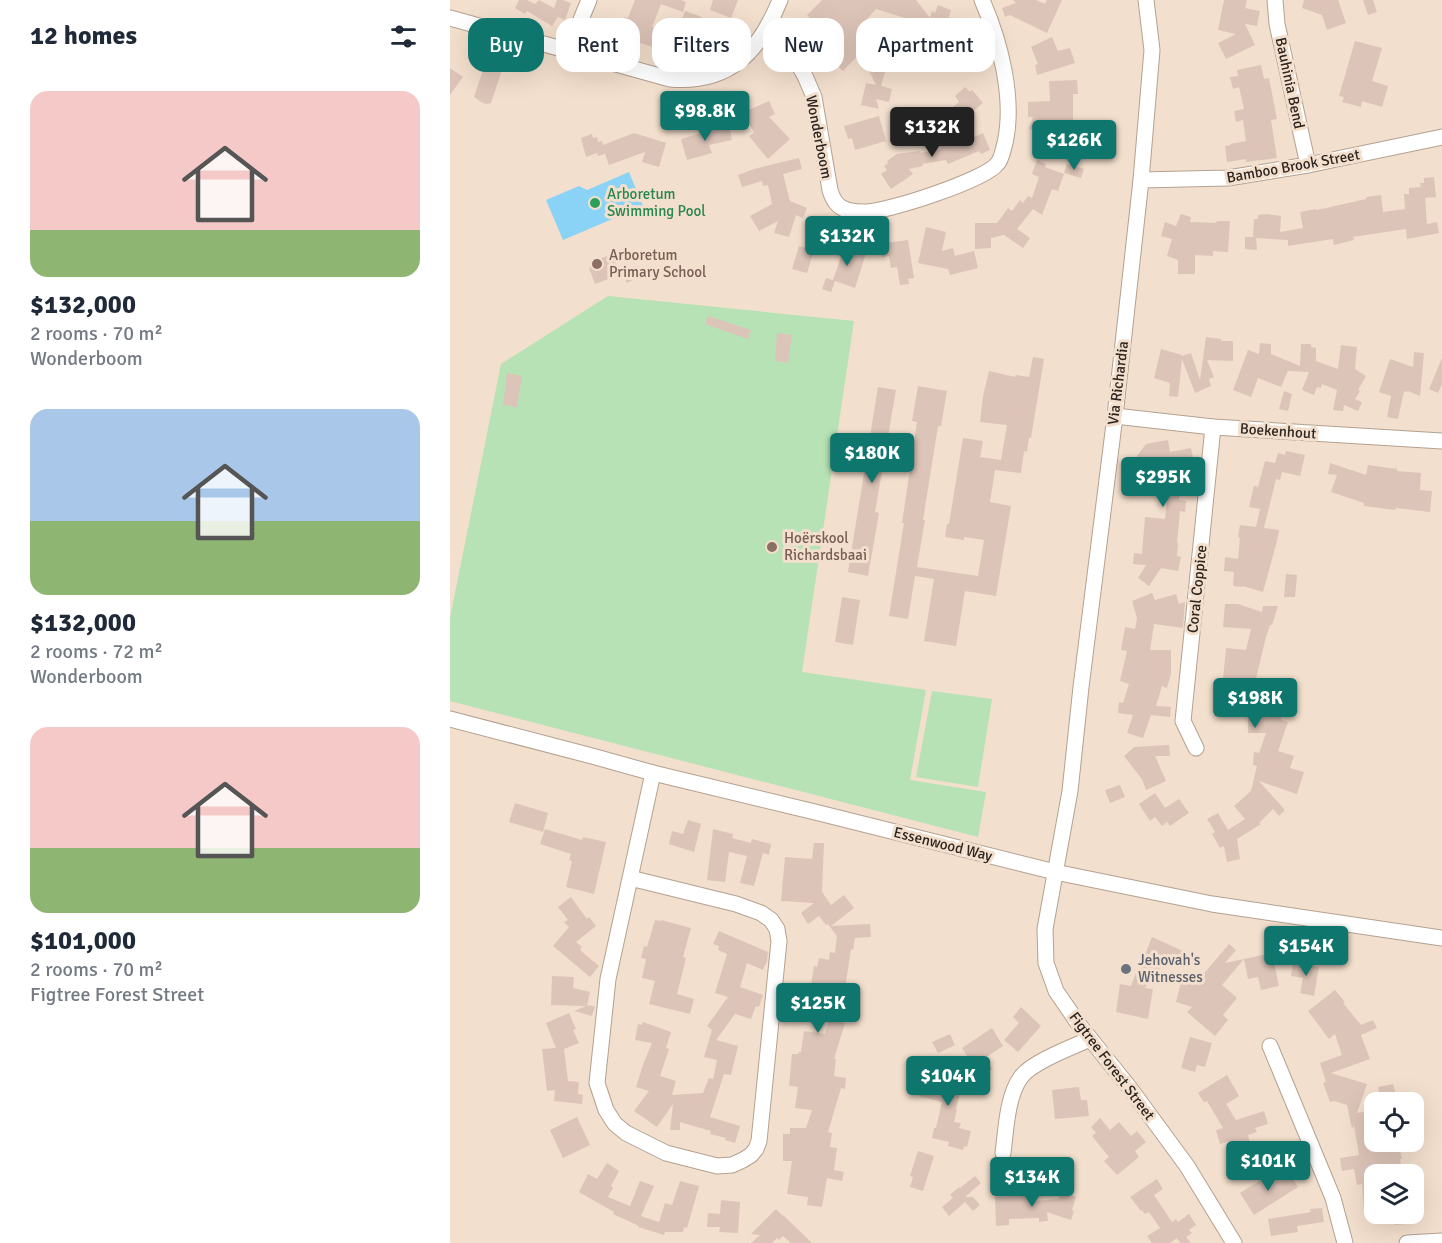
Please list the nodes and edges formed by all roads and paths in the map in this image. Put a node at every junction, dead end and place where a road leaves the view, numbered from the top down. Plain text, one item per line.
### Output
1 (589, 0) edge
2 (780, 0) edge
3 (982, 0) edge
4 (1146, 0) edge
5 (1275, 0) edge
6 (450, 18) edge
7 (582, 18) edge
8 (771, 18) edge
9 (763, 35) edge
10 (556, 48) edge
11 (640, 71) edge
12 (803, 72) edge
13 (1442, 137) edge
14 (1308, 165) junction
15 (1141, 180) junction
16 (1114, 416) junction
17 (1214, 427) junction
18 (1442, 441) edge
19 (450, 719) edge
20 (1196, 748) dead end
21 (653, 773) junction
22 (1055, 872) junction
23 (630, 878) junction
24 (1442, 938) edge
25 (1090, 1039) junction
26 (1270, 1046) dead end
27 (1003, 1153) dead end
28 (1442, 1241) edge
29 (1234, 1243) edge
30 (1345, 1243) edge
31 (1407, 1243) edge
32 (1418, 1243) edge

1 - 7 street
2 - 8 street
3 - 12 street, Wonderboom
4 - 15 street, Via Richardia
5 - 14 street, Bauhinia Bend
6 - 10 street
9 - 11 street
13 - 14 street, Bamboo Brook Street
14 - 15 street, Bamboo Brook Street
15 - 16 street, Via Richardia
16 - 17 street, Boekenhout
16 - 22 street, Via Richardia
17 - 18 street, Boekenhout
17 - 20 street, Coral Coppice
19 - 21 street, Essenwood Way
21 - 22 street, Essenwood Way
21 - 23 street
22 - 24 street, Essenwood Way
22 - 25 street, Figtree Forest Street
23 - 23 street
25 - 27 street
25 - 29 street, Figtree Forest Street
26 - 30 street
28 - 32 street
31 - 32 street

